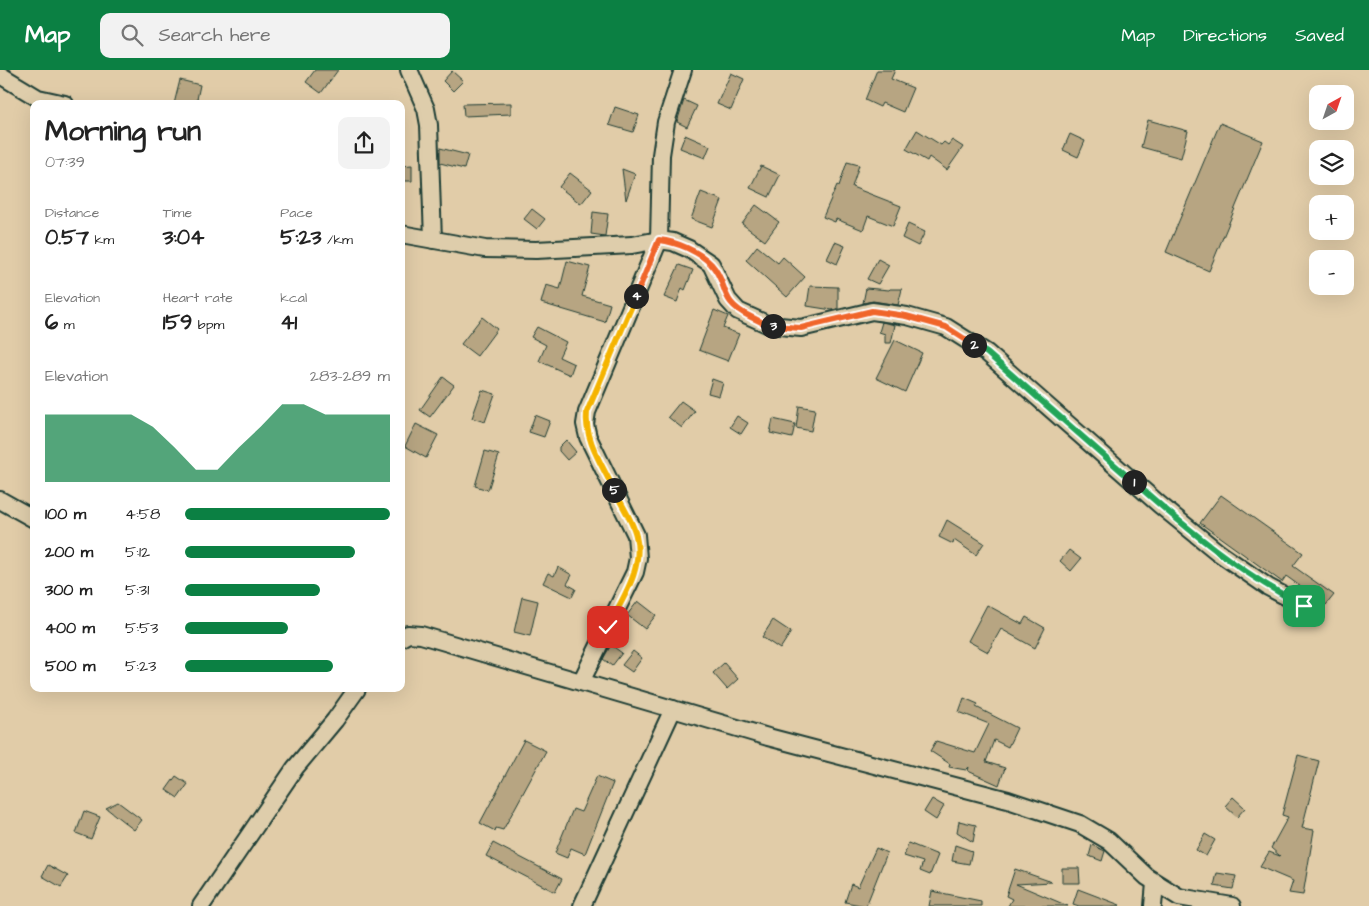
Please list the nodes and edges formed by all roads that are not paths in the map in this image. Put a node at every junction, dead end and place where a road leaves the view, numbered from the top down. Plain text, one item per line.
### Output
1 (409, 70) edge
2 (683, 70) edge
3 (0, 75) edge
4 (47, 100) edge
5 (405, 235) edge
6 (433, 240) junction
7 (659, 240) junction
8 (0, 500) edge
9 (30, 517) edge
10 (1304, 606) dead end
11 (405, 636) edge
12 (581, 682) junction
13 (355, 692) edge
14 (673, 709) junction
15 (1155, 882) junction
16 (202, 906) edge
17 (582, 906) edge
18 (1153, 906) edge
19 (1232, 906) edge

1 - 6 street
2 - 7 street
3 - 4 street
5 - 6 street
6 - 7 street
7 - 10 street
7 - 12 street
8 - 9 street
11 - 12 street
12 - 14 street
13 - 16 street
14 - 15 street
14 - 17 street
15 - 18 street
15 - 19 street

